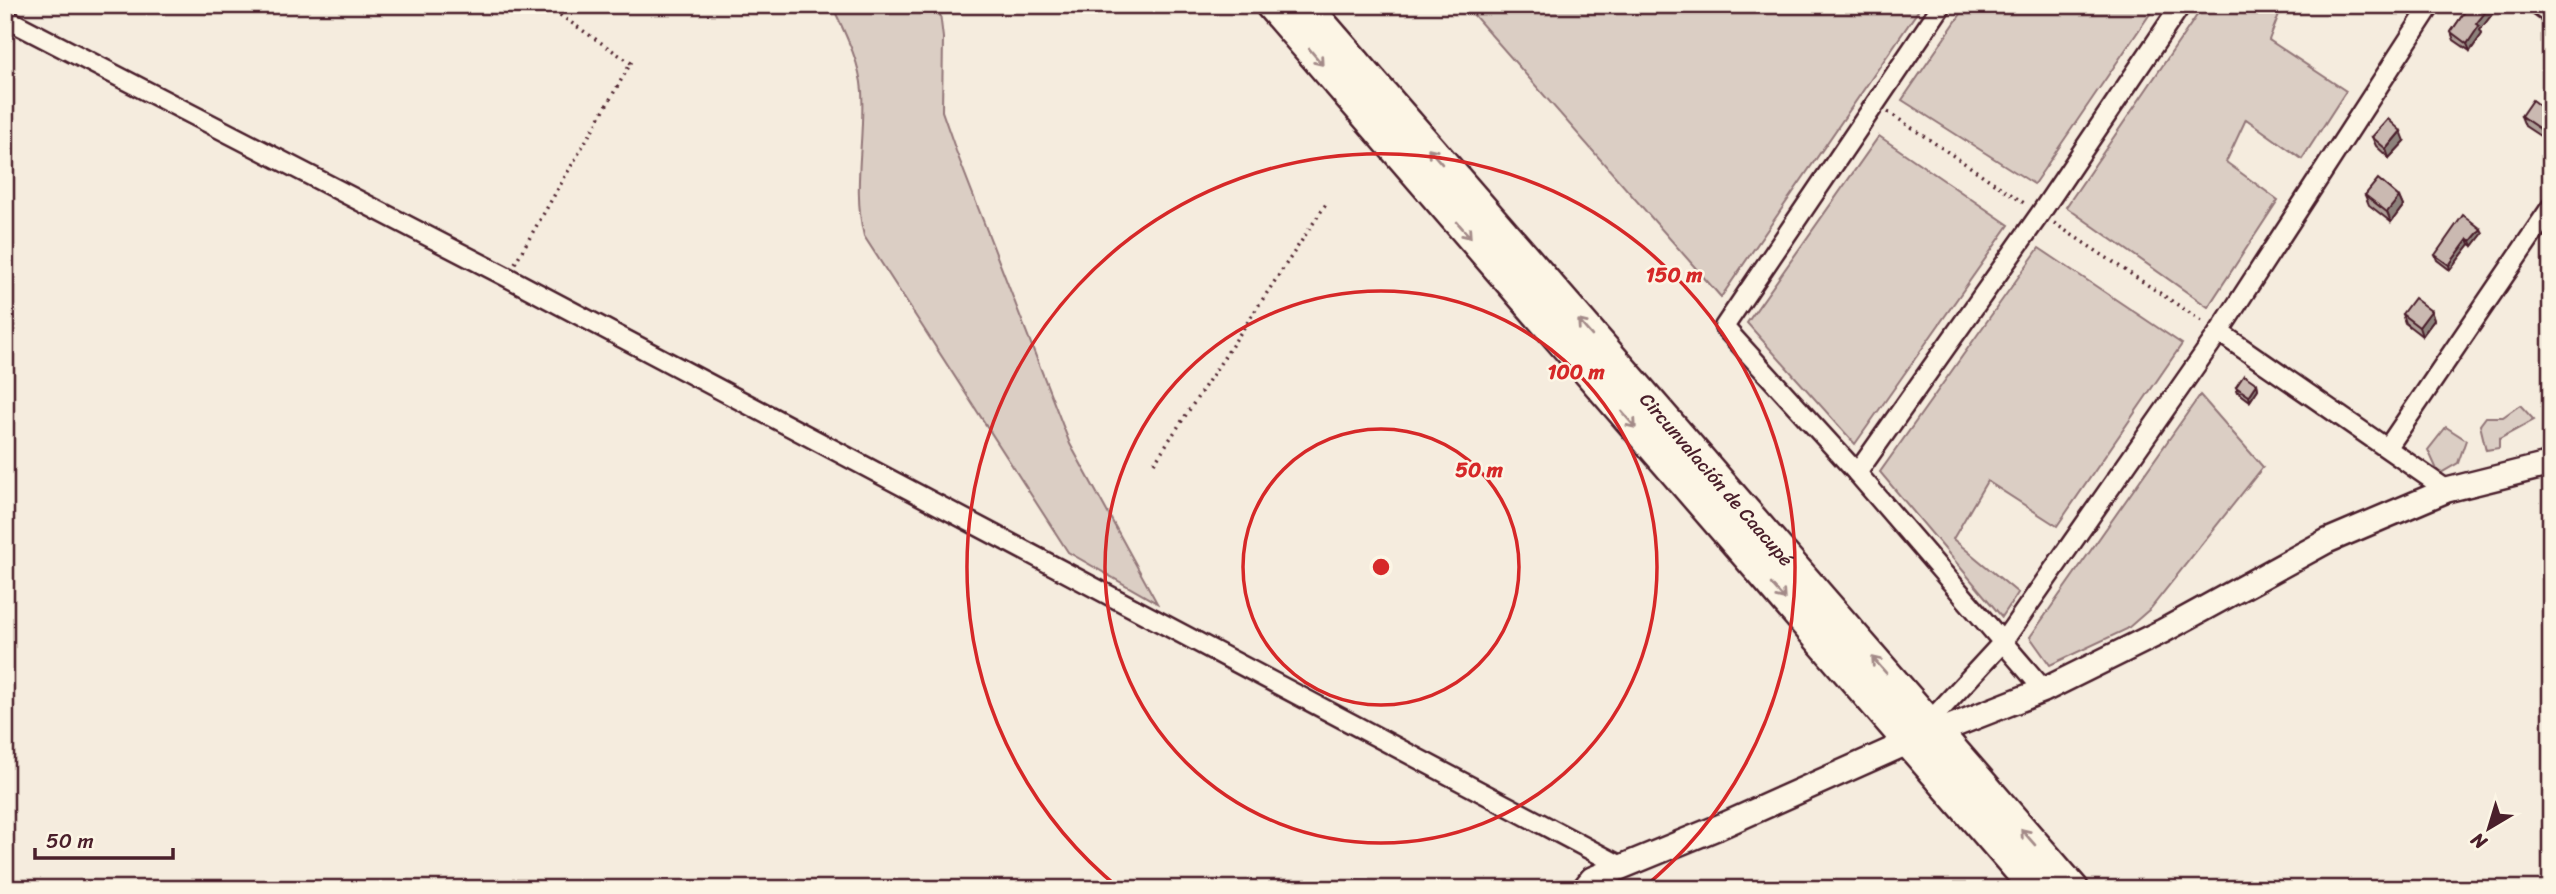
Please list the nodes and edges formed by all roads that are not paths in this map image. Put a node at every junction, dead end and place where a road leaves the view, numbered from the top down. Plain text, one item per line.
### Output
1 (1271, 5) edge
2 (1305, 5) edge
3 (1942, 5) edge
4 (2181, 5) edge
5 (2431, 5) edge
6 (2537, 5) edge
7 (2551, 15) edge
8 (5, 18) edge
9 (2551, 207) edge
10 (2218, 332) junction
11 (2388, 447) junction
12 (2551, 464) edge
13 (1857, 473) junction
14 (2447, 490) junction
15 (2002, 643) junction
16 (2044, 690) junction
17 (1925, 732) junction
18 (1623, 867) junction
19 (1584, 889) edge
20 (2036, 889) edge
21 (2073, 889) edge

1 -> 17 highway, Circunvalación de Caacupé
17 -> 2 highway, Circunvalación de Caacupé
3 - 13 street
4 - 13 street
5 - 10 street
6 - 7 street
8 - 18 street
9 - 11 street
10 - 11 street
10 - 15 street
11 - 14 street
12 - 14 street
13 - 15 street
14 - 16 street
15 - 16 street
15 - 17 street
16 - 17 street
17 - 18 street
17 - 20 highway, Circunvalación de Caacupé
21 -> 17 highway, Circunvalación de Caacupé
18 - 19 street

